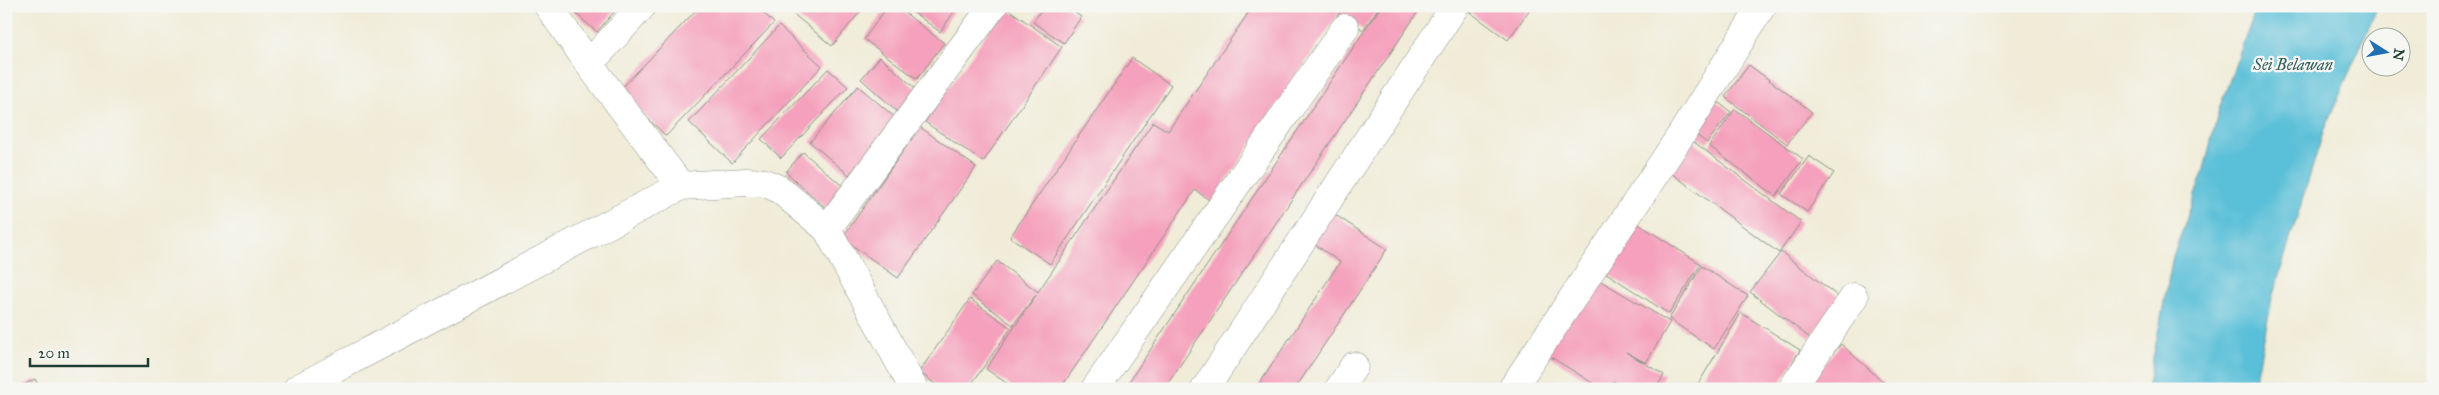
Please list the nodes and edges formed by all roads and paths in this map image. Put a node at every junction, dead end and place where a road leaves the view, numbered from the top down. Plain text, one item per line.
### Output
1 (548, 6) edge
2 (642, 6) edge
3 (993, 6) edge
4 (1455, 6) edge
5 (1762, 6) edge
6 (1345, 28) dead end
7 (588, 64) junction
8 (681, 186) junction
9 (827, 228) junction
10 (1854, 297) dead end
11 (1354, 366) dead end
12 (298, 389) edge
13 (914, 389) edge
14 (1095, 389) edge
15 (1205, 389) edge
16 (1339, 389) edge
17 (1512, 389) edge
18 (1792, 389) edge

1 - 7 street
2 - 7 street
3 - 9 street
4 - 15 street
5 - 17 street
6 - 14 street
7 - 8 street
8 - 9 street
8 - 12 street
9 - 13 street
10 - 18 street
11 - 16 street

